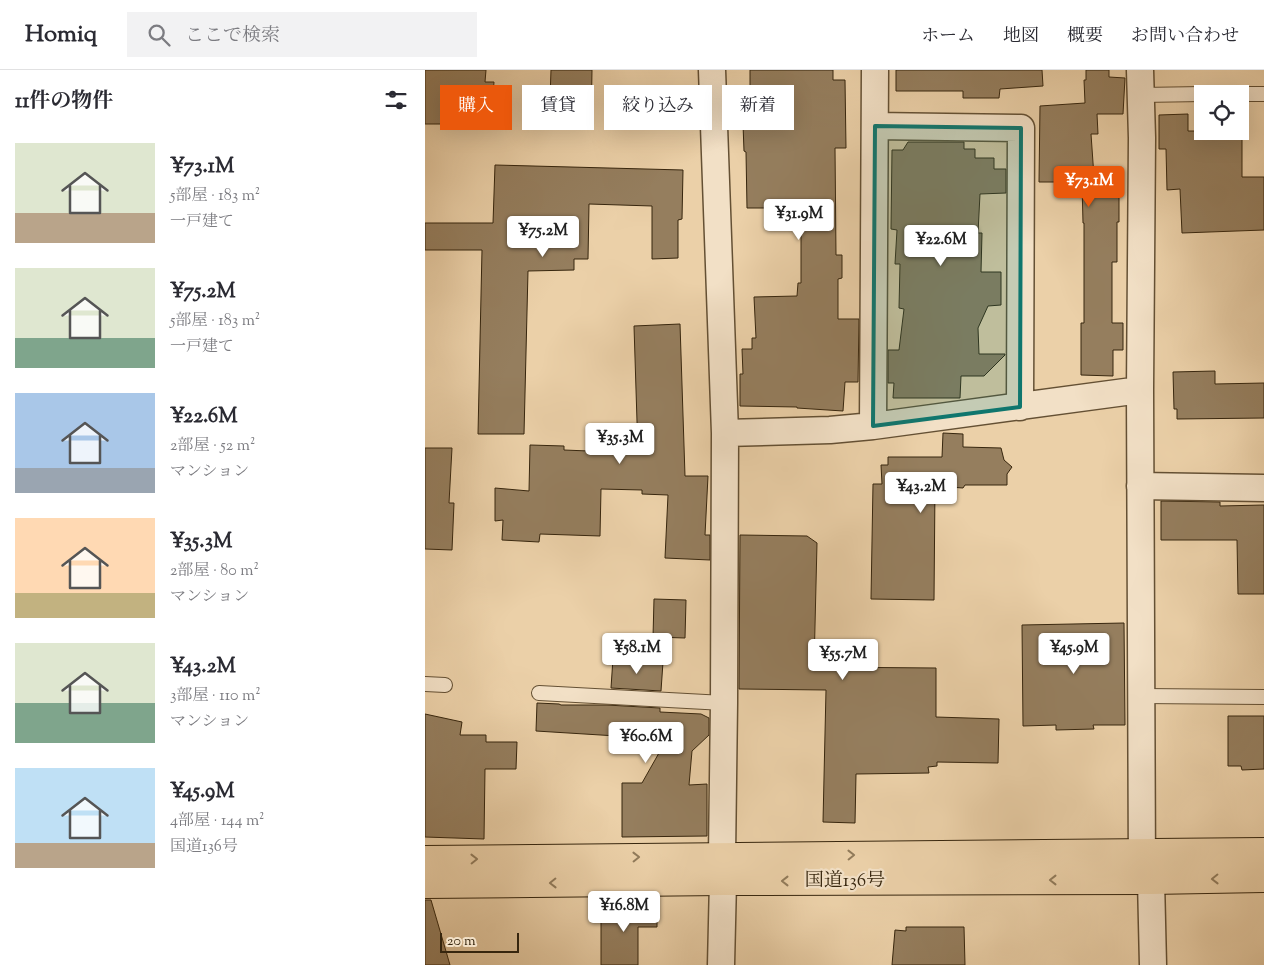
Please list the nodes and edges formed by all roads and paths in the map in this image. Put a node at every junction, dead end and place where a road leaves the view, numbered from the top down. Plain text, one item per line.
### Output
1 (711, 70) edge
2 (875, 70) edge
3 (1140, 82) edge
4 (1194, 92) edge
5 (1249, 94) edge
6 (1264, 94) edge
7 (875, 126) junction
8 (1140, 390) junction
9 (1020, 407) junction
10 (873, 426) junction
11 (725, 433) junction
12 (1141, 486) junction
13 (1264, 488) edge
14 (425, 684) edge
15 (445, 685) dead end
16 (539, 693) dead end
17 (1141, 696) junction
18 (1264, 697) edge
19 (724, 703) junction
20 (1141, 852) junction
21 (1264, 852) edge
22 (425, 860) edge
23 (723, 869) junction
24 (1264, 878) edge
25 (1146, 880) junction
26 (425, 884) edge
27 (721, 965) edge
28 (1153, 965) edge

1 - 11 street
2 - 7 street
3 - 4 lane
3 - 8 street
5 - 6 lane
7 - 9 street
7 - 10 street
8 - 9 street
8 - 12 street
9 - 10 street
10 - 11 street
11 - 19 street
12 - 13 street
12 - 17 street
14 - 15 lane
16 - 19 lane
17 - 18 lane
17 - 20 street
19 - 23 street
20 - 21 highway, 国道136号
23 -> 20 highway, 国道136号
20 - 25 street
22 -> 23 highway, 国道136号
25 -> 23 highway, 国道136号
23 -> 26 highway, 国道136号
23 - 27 street
24 -> 25 highway, 国道136号
25 - 28 street

